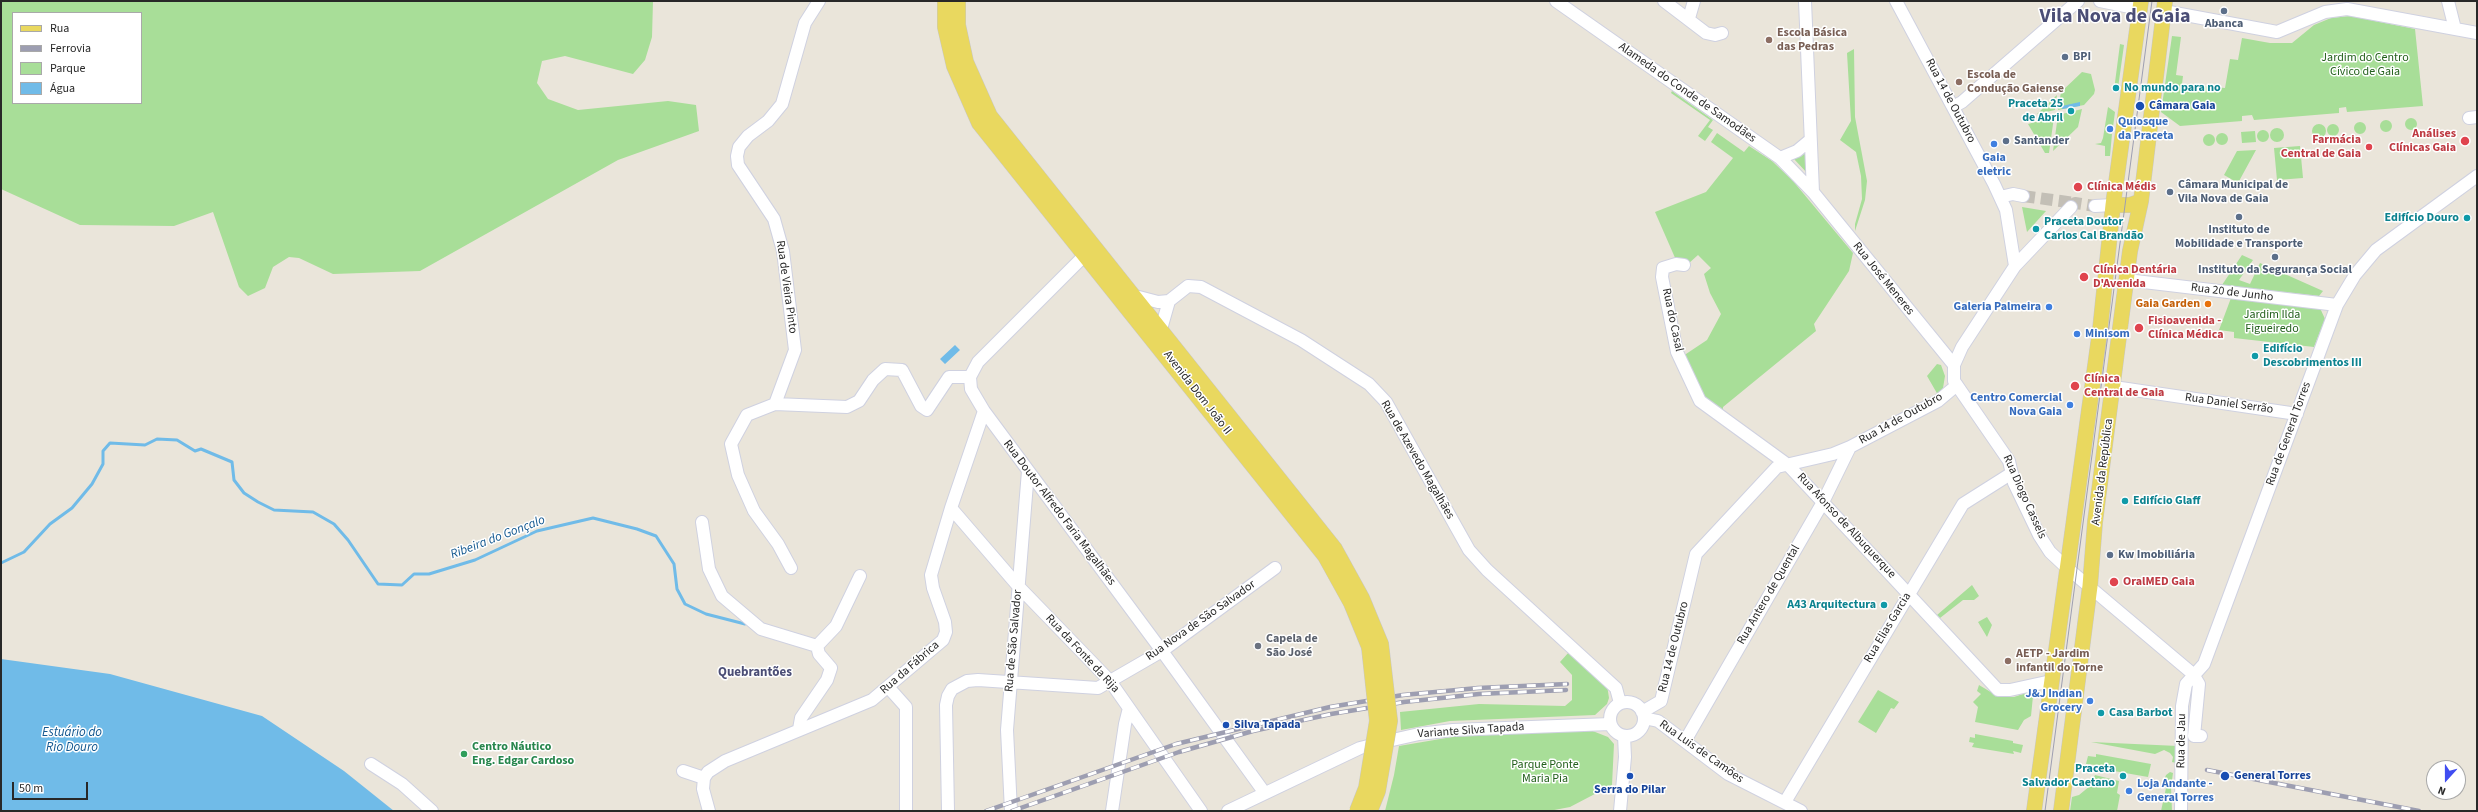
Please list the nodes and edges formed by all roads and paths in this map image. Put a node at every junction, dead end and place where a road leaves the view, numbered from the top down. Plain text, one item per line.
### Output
1 (819, 1) edge
2 (945, 1) edge
3 (958, 1) edge
4 (1556, 1) edge
5 (1664, 1) edge
6 (1694, 1) edge
7 (1805, 1) edge
8 (1896, 1) edge
9 (2078, 1) edge
10 (2100, 1) edge
11 (2448, 1) edge
12 (2141, 5) edge
13 (2165, 6) edge
14 (1689, 18) junction
15 (2455, 29) junction
16 (1722, 33) dead end
17 (2477, 33) edge
18 (1953, 107) junction
19 (1809, 142) junction
20 (1780, 158) junction
21 (2477, 176) edge
22 (1813, 192) junction
23 (2023, 196) tunnel mouth
24 (2000, 197) junction
25 (2141, 200) junction
26 (2113, 205) junction
27 (2095, 206) tunnel mouth
28 (2071, 207) tunnel mouth
29 (1090, 250) junction
30 (1684, 265) dead end
31 (2015, 266) junction
32 (2127, 280) junction
33 (1135, 296) junction
34 (1169, 301) junction
35 (2337, 305) junction
36 (1161, 329) junction
37 (1954, 366) junction
38 (970, 377) junction
39 (1957, 385) junction
40 (2114, 387) junction
41 (775, 404) junction
42 (984, 411) junction
43 (2297, 414) junction
44 (1850, 447) junction
45 (1788, 465) junction
46 (1028, 471) junction
47 (2012, 473) junction
48 (1823, 502) junction
49 (951, 508) junction
50 (702, 522) dead end
51 (791, 568) dead end
52 (1275, 568) dead end
53 (2066, 568) junction
54 (860, 576) dead end
55 (2090, 586) junction
56 (1019, 587) junction
57 (1909, 593) junction
58 (817, 646) junction
59 (1375, 646) junction
60 (1162, 651) junction
61 (2193, 674) junction
62 (2051, 680) junction
63 (1110, 681) junction
64 (1011, 682) junction
65 (889, 688) junction
66 (1620, 703) junction
67 (1130, 708) junction
68 (1643, 715) junction
69 (1610, 724) junction
70 (799, 729) junction
71 (1624, 736) junction
72 (2200, 736) dead end
73 (1685, 741) junction
74 (371, 764) dead end
75 (683, 771) dead end
76 (704, 778) junction
77 (1264, 792) junction
78 (1784, 802) junction
79 (432, 811) edge
80 (709, 811) edge
81 (906, 811) edge
82 (948, 811) edge
83 (1011, 811) edge
84 (1112, 811) edge
85 (1201, 811) edge
86 (1228, 811) edge
87 (1357, 811) edge
88 (1370, 811) edge
89 (1620, 811) edge
90 (1800, 811) edge
91 (2034, 811) edge
92 (2061, 811) edge
93 (2181, 811) edge

1 - 41 street, Rua de Vieira Pinto
2 - 29 main road, Avenida Dom João II
3 - 29 main road, Avenida Dom João II
4 - 20 street, Alameda do Conde de Samodães
5 - 14 street
6 - 14 street
7 - 19 street
8 - 18 street, Rua 14 de Outubro
9 - 18 street
10 - 12 street
11 - 15 street
12 - 13 main road
12 - 26 main road, Avenida da República
13 - 15 street
13 - 25 main road, Avenida da República
14 - 16 street
15 - 17 street
18 - 24 street, Rua 14 de Outubro
19 - 20 street
19 - 22 street
20 - 22 street, Alameda do Conde de Samodães
21 - 35 street, Rua de General Torres
22 - 37 street, Rua José Meneres
23 - 24 street
24 - 31 street, Rua 14 de Outubro
25 - 26 main road
25 - 32 main road, Avenida da República
26 - 27 street
26 - 53 main road, Avenida da República
28 - 31 street
29 - 33 main road, Avenida Dom João II
29 - 38 street
29 - 59 main road, Avenida Dom João II
30 - 45 street, Rua do Casal
31 - 37 street
32 - 35 street, Rua 20 de Junho
32 - 40 main road, Avenida da República
33 - 34 street
33 - 36 main road, Avenida Dom João II
34 - 36 street
34 - 66 street, Rua de Azevedo Magalhães
35 - 43 street, Rua de General Torres
36 - 59 main road, Avenida Dom João II
37 - 39 street
38 - 41 street
38 - 42 street, Rua Doutor Alfredo Faria Magalhães
39 - 44 street, Rua 14 de Outubro
39 - 47 street, Rua Diogo Cassels
40 - 43 street, Rua Daniel Serrão
40 - 55 main road, Avenida da República
41 - 51 street
42 - 46 street, Rua Doutor Alfredo Faria Magalhães
42 - 49 street, Rua da Fábrica
43 - 61 street, Rua de General Torres
44 - 45 street, Rua 14 de Outubro
44 - 48 street, Rua Antero de Quental
45 - 48 street, Rua Afonso de Albuquerque
45 - 68 street, Rua 14 de Outubro
46 - 56 street, Rua de São Salvador
46 - 60 street, Rua Doutor Alfredo Faria Magalhães
47 - 53 street, Rua Diogo Cassels
47 - 57 street, Rua Elias Garcia
48 - 57 street, Rua Afonso de Albuquerque
48 - 73 street, Rua Antero de Quental
49 - 56 street, Rua da Fonte da Rija
49 - 65 street, Rua da Fábrica
50 - 58 street
52 - 60 street, Rua Nova de São Salvador
53 - 55 street
53 - 62 main road, Avenida da República
54 - 58 street
55 - 61 street
55 - 92 main road, Avenida da República
56 - 63 street, Rua da Fonte da Rija
56 - 64 street, Rua de São Salvador
57 - 62 street, Rua Afonso de Albuquerque
57 - 78 street, Rua Elias Garcia
58 - 70 street
59 - 87 main road, Avenida Dom João II, bridge
59 - 88 main road, Avenida Dom João II, bridge
60 - 63 street, Rua Nova de São Salvador
60 - 77 street, Rua Doutor Alfredo Faria Magalhães
61 - 72 street
61 - 93 street, Rua de Jau
62 - 91 main road, Avenida da República
63 - 64 street, Rua Nova de São Salvador
63 - 67 street, Rua da Fonte da Rija
64 - 82 street, Rua Nova de São Salvador
64 - 83 street, Rua de São Salvador
65 - 70 street, Rua da Fábrica
65 - 81 street
66 - 68 street
66 - 69 street
67 - 84 street
67 - 85 street, Rua da Fonte da Rija
68 - 71 street
68 - 73 street, Rua Luis de Camões
69 - 71 street
69 - 77 street, Variante Silva Tapada
70 - 76 street, Rua da Fábrica
71 - 89 street
73 - 78 street, Rua Luis de Camões
74 - 79 street
75 - 76 street
76 - 80 street
77 - 86 street, Variante Silva Tapada
78 - 90 street, Rua Luis de Camões

